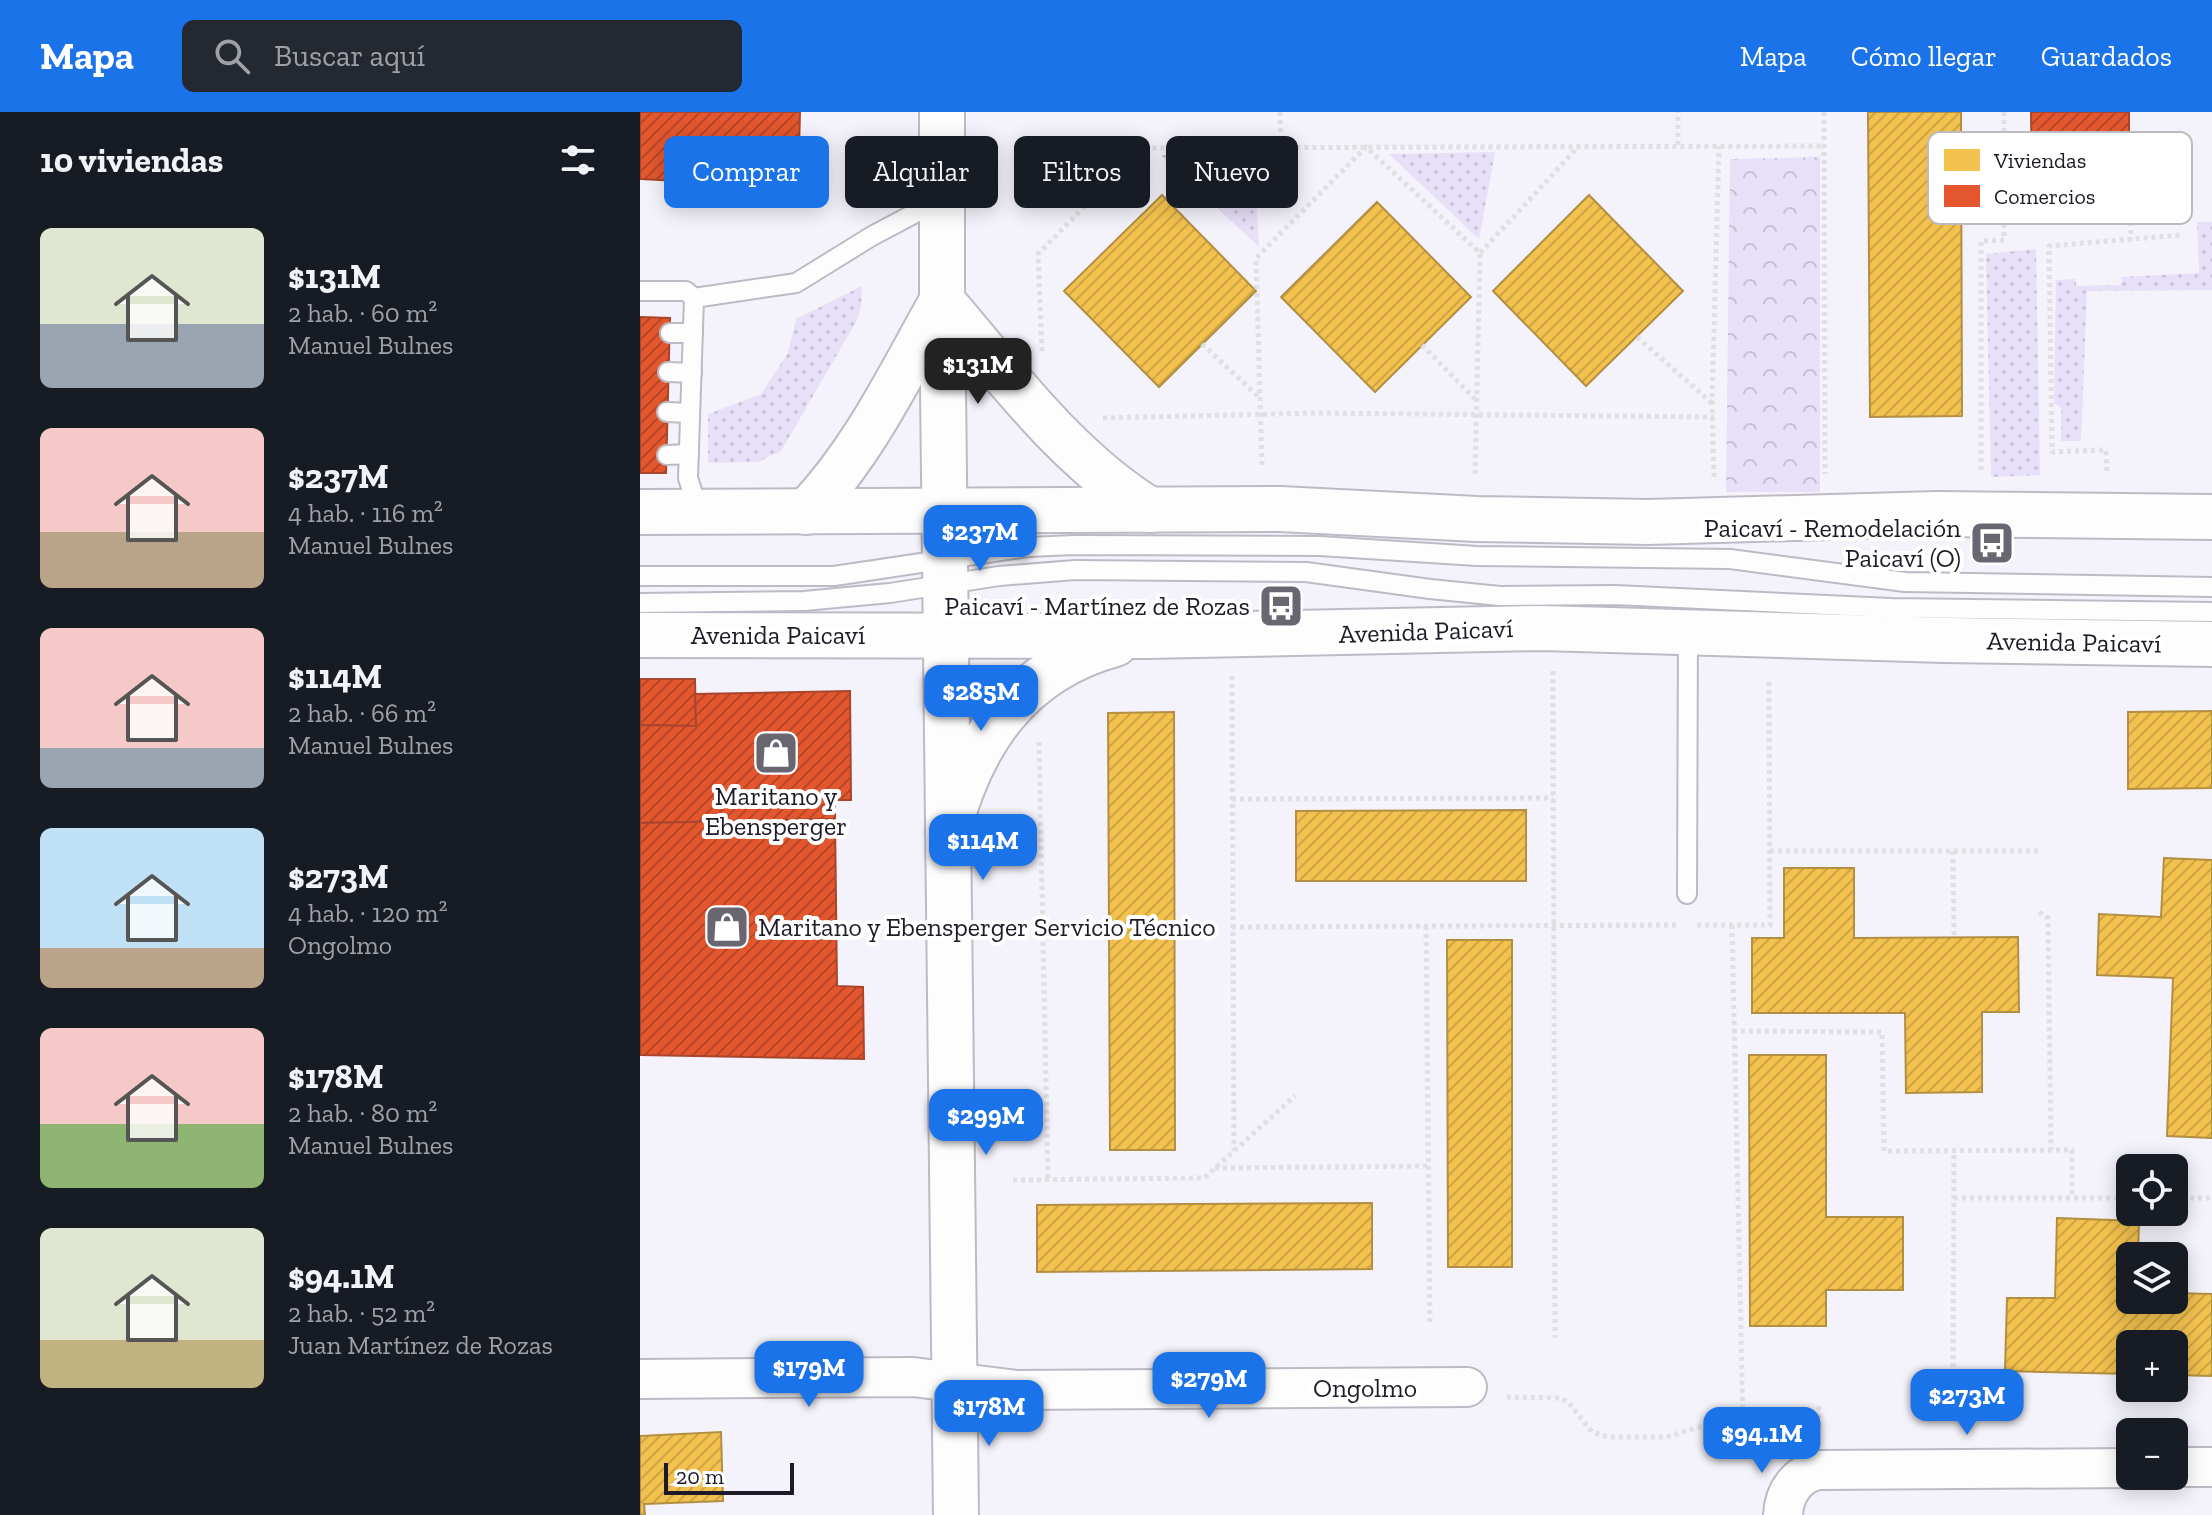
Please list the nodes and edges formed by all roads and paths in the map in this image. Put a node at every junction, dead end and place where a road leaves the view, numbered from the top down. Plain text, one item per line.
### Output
1 (942, 112) edge
2 (1280, 112) edge
3 (1678, 112) edge
4 (1824, 112) edge
5 (942, 136) edge
6 (1281, 136) edge
7 (1678, 145) junction
8 (1579, 146) junction
9 (1719, 146) junction
10 (1823, 146) junction
11 (1298, 147) edge
12 (1366, 147) junction
13 (1166, 148) edge
14 (926, 208) edge
15 (943, 208) edge
16 (2004, 224) edge
17 (2130, 224) edge
18 (2181, 235) dead end
19 (2131, 239) junction
20 (1480, 253) junction
21 (640, 291) edge
22 (694, 298) junction
23 (942, 301) junction
24 (670, 333) dead end
25 (693, 333) junction
26 (1637, 337) dead end
27 (1202, 344) dead end
28 (1422, 345) dead end
29 (1042, 355) dead end
30 (668, 372) dead end
31 (692, 373) junction
32 (1261, 399) junction
33 (1475, 399) junction
34 (1712, 404) junction
35 (667, 412) dead end
36 (690, 413) junction
37 (1476, 414) junction
38 (1261, 415) junction
39 (1714, 417) junction
40 (1097, 418) dead end
41 (689, 454) junction
42 (667, 455) dead end
43 (1262, 468) dead end
44 (2107, 471) dead end
45 (1475, 482) dead end
46 (1714, 482) dead end
47 (1826, 483) dead end
48 (1980, 483) dead end
49 (694, 495) junction
50 (1150, 510) junction
51 (946, 511) junction
52 (640, 512) edge
53 (806, 512) junction
54 (2212, 517) edge
55 (946, 573) junction
56 (640, 576) edge
57 (2212, 587) edge
58 (1738, 601) junction
59 (640, 603) edge
60 (2212, 612) edge
61 (1688, 631) junction
62 (640, 635) edge
63 (947, 635) junction
64 (1146, 636) junction
65 (1944, 640) junction
66 (2212, 644) edge
67 (1553, 665) dead end
68 (1232, 669) dead end
69 (1769, 674) dead end
70 (1039, 734) dead end
71 (1553, 798) junction
72 (1232, 799) junction
73 (948, 832) junction
74 (1770, 851) junction
75 (1953, 851) junction
76 (2039, 851) dead end
77 (1687, 894) dead end
78 (2039, 912) dead end
79 (1732, 925) junction
80 (1426, 926) junction
81 (1554, 926) junction
82 (1232, 927) junction
83 (1954, 937) dead end
84 (1733, 1031) junction
85 (1295, 1096) dead end
86 (1954, 1150) junction
87 (2051, 1150) dead end
88 (1234, 1151) junction
89 (1428, 1166) junction
90 (1214, 1168) junction
91 (1013, 1180) dead end
92 (1048, 1180) junction
93 (1954, 1198) junction
94 (2072, 1198) junction
95 (2116, 1198) edge
96 (2188, 1198) edge
97 (2212, 1198) edge
98 (1430, 1326) dead end
99 (1555, 1338) dead end
100 (640, 1379) edge
101 (955, 1382) junction
102 (1467, 1387) joint
103 (1953, 1407) dead end
104 (1743, 1425) junction
105 (2188, 1467) edge
106 (2212, 1467) edge
107 (2116, 1468) edge
108 (1810, 1471) junction
109 (956, 1515) edge
110 (1783, 1515) edge

1 - 5 main road
2 - 6 path
3 - 7 path
4 - 10 path
7 - 8 path
7 - 9 path
8 - 12 path
8 - 20 path
9 - 10 path
9 - 34 path
10 - 47 path
11 - 12 path
12 - 20 path
12 - 32 path
13 - 29 path
14 - 22 lane
15 - 23 main road
16 - 48 path
17 - 19 path
18 - 19 path
19 - 44 path
20 - 33 path
21 - 22 lane
22 - 25 lane
23 - 50 main road
23 - 51 main road
23 - 53 main road
24 - 25 lane
25 - 31 lane
26 - 34 path
27 - 32 path
28 - 33 path
30 - 31 lane
31 - 36 lane
32 - 38 path
33 - 37 path
34 - 39 path
35 - 36 lane
36 - 41 lane
37 - 38 path
37 - 39 path
37 - 45 path
38 - 40 path
38 - 43 path
39 - 46 path
41 - 42 lane
41 - 49 lane
49 - 52 main road
49 - 53 main road
50 - 51 main road
50 - 54 main road
51 - 53 main road
51 - 55 main road
55 - 56 lane
55 - 57 lane
55 - 58 lane
55 - 59 lane
55 - 63 main road
58 - 60 lane
58 - 65 lane
61 - 64 main road, Avenida Paicaví
61 - 65 main road, Avenida Paicaví
61 - 77 lane
62 - 63 main road, Avenida Paicaví
63 - 64 main road, Avenida Paicaví
63 - 73 main road
64 - 73 main road
65 - 66 main road, Avenida Paicaví
67 - 71 path
68 - 72 path
69 - 74 path
70 - 92 path
71 - 72 path
71 - 81 path
72 - 82 path
73 - 101 main road
74 - 75 path
74 - 79 path
75 - 76 path
75 - 83 path
78 - 87 path
79 - 81 path
79 - 84 path
80 - 81 path
80 - 82 path
80 - 89 path
81 - 99 path
82 - 88 path
84 - 86 path
84 - 104 path
85 - 88 path
86 - 93 path
86 - 94 path
88 - 90 path
89 - 90 path
89 - 98 path
90 - 92 path
91 - 92 path
93 - 94 path
93 - 103 path
94 - 95 path
96 - 97 path
100 - 101 street, Ongolmo
101 - 102 street, Ongolmo
101 - 109 main road
102 - 104 path
104 - 108 path
105 - 106 street
107 - 108 street
108 - 110 street

